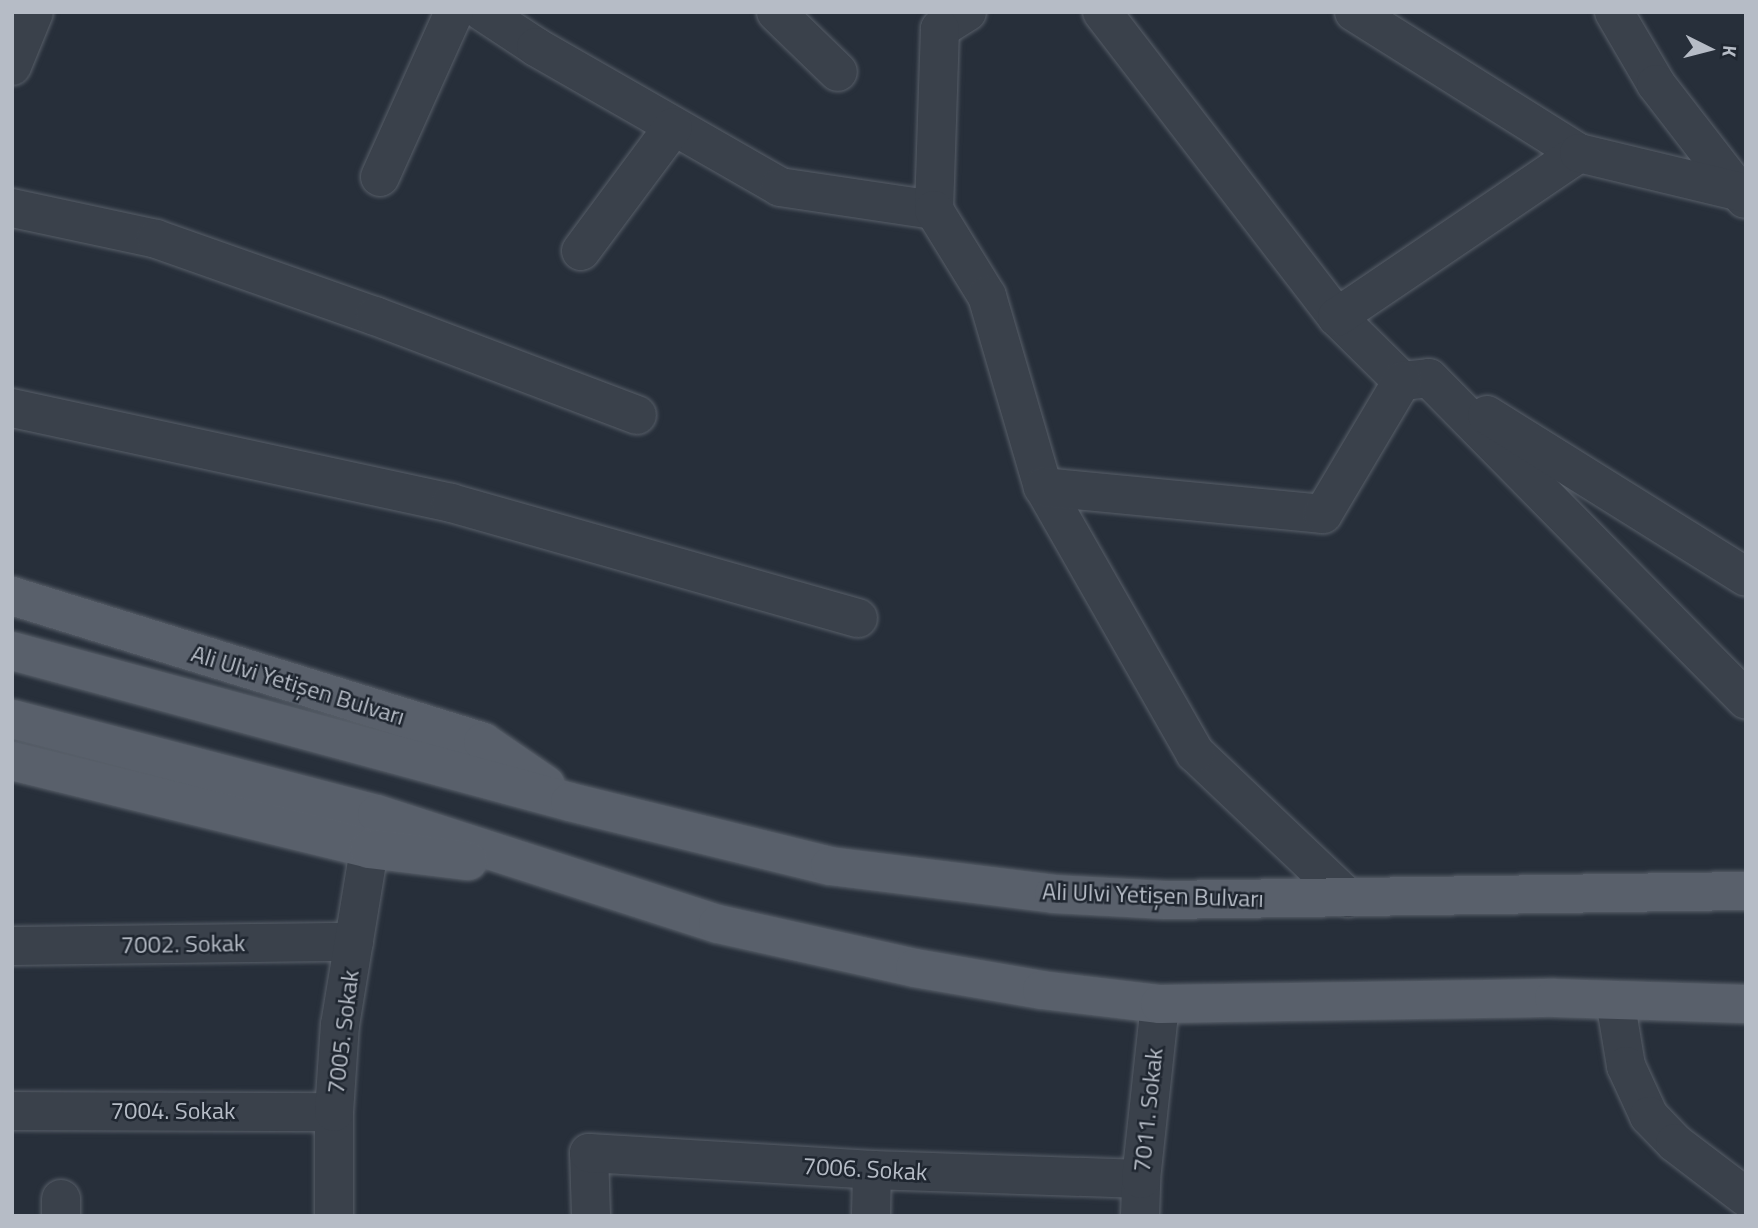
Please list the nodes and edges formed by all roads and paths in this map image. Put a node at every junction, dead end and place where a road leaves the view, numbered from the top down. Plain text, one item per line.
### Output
1 (34, 12) edge
2 (454, 12) edge
3 (483, 12) edge
4 (776, 12) edge
5 (967, 12) edge
6 (1102, 12) edge
7 (1354, 12) edge
8 (1614, 12) edge
9 (12, 66) edge
10 (838, 72) dead end
11 (673, 127) junction
12 (1578, 153) junction
13 (380, 177) dead end
14 (1743, 195) edge
15 (12, 208) edge
16 (934, 210) junction
17 (581, 251) dead end
18 (1337, 317) junction
19 (1415, 379) junction
20 (12, 408) edge
21 (637, 415) dead end
22 (1043, 487) junction
23 (1746, 577) edge
24 (12, 596) edge
25 (858, 618) dead end
26 (12, 650) edge
27 (1746, 700) edge
28 (12, 719) edge
29 (12, 761) edge
30 (570, 803) junction
31 (369, 849) junction
32 (561, 872) junction
33 (1746, 891) edge
34 (1348, 898) junction
35 (354, 942) junction
36 (12, 946) edge
37 (1615, 1000) junction
38 (1746, 1003) edge
39 (1160, 1004) junction
40 (12, 1111) edge
41 (334, 1112) junction
42 (872, 1170) junction
43 (1140, 1197) edge
44 (1746, 1197) edge
45 (334, 1216) edge
46 (590, 1216) edge
47 (871, 1216) edge

1 - 9 street
2 - 13 street
3 - 11 street
4 - 10 street
5 - 16 street
6 - 18 street
7 - 12 street
8 - 14 street
11 - 16 street
11 - 17 street
12 - 14 street
12 - 18 street
15 - 21 street
16 - 22 street
18 - 19 street
19 - 22 street
19 - 23 street
19 - 27 street
20 - 25 street
22 - 34 street
24 - 30 main road, Ali Ulvi Yetişen Bulvarı
26 - 30 main road, Ali Ulvi Yetişen Bulvarı
28 - 32 main road
29 - 31 main road
30 - 34 main road, Ali Ulvi Yetişen Bulvarı
31 - 32 main road
31 - 35 street, 7005. Sokak
32 - 39 main road
33 - 34 main road, Ali Ulvi Yetişen Bulvarı
35 - 36 street, 7002. Sokak
35 - 41 street, 7005. Sokak
37 - 38 main road
37 - 39 main road
37 - 44 street
39 - 43 street, 7011. Sokak
40 - 41 street, 7004. Sokak
41 - 45 street, 7005. Sokak
42 - 43 street, 7006. Sokak
42 - 46 street, 7006. Sokak
42 - 47 street

